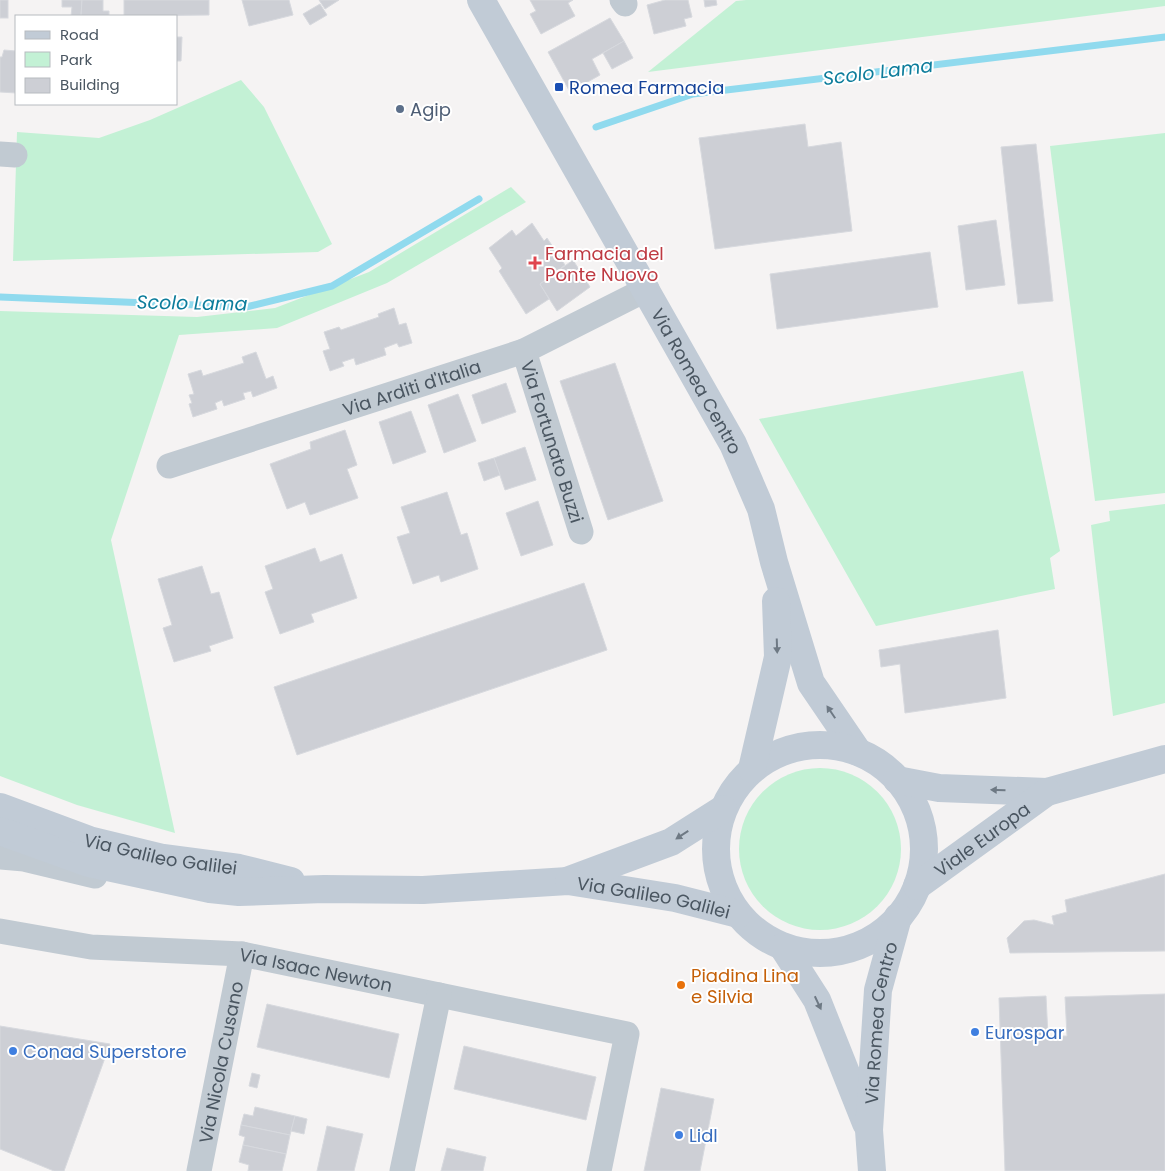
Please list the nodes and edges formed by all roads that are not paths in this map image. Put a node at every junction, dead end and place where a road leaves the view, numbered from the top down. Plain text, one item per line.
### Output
1 (481, 0) edge
2 (647, 290) junction
3 (524, 350) junction
4 (169, 466) dead end
5 (581, 532) dead end
6 (774, 562) junction
7 (858, 752) junction
8 (1165, 759) edge
9 (752, 769) junction
10 (897, 780) junction
11 (1047, 792) junction
12 (0, 807) edge
13 (723, 809) junction
14 (0, 818) edge
15 (0, 831) edge
16 (89, 840) junction
17 (0, 857) edge
18 (568, 880) junction
19 (917, 886) junction
20 (210, 889) junction
21 (324, 889) junction
22 (738, 914) junction
23 (898, 917) junction
24 (0, 931) edge
25 (784, 947) junction
26 (242, 954) junction
27 (439, 995) junction
28 (868, 1130) junction
29 (199, 1171) edge
30 (402, 1171) edge
31 (599, 1171) edge
32 (872, 1171) edge

1 - 2 main road, Via Romea Centro
2 - 3 street, Via Arditi d'Italia
2 - 6 main road, Via Romea Centro
3 - 4 street, Via Arditi d'Italia
3 - 5 street, Via Fortunato Buzzi
7 -> 6 main road, Via Romea Centro
6 -> 9 main road, Via Romea Centro
7 - 9 main road
7 - 10 main road
8 - 11 main road, Viale Europa
9 - 13 main road
11 -> 10 main road, Viale Europa
10 - 19 main road
11 - 19 main road, Viale Europa
12 - 16 main road, Via Galileo Galilei
13 -> 18 main road, Via Galileo Galilei
13 - 22 main road
14 - 16 street
15 - 20 main road, Via Galileo Galilei
16 - 21 main road, Via Galileo Galilei
17 - 20 street
18 - 21 main road, Via Galileo Galilei
18 - 22 main road, Via Galileo Galilei
19 - 23 main road
20 - 21 main road, Via Galileo Galilei
22 - 25 main road
23 - 25 main road
23 - 28 main road, Via Romea Centro
24 - 26 street, Via Isaac Newton
25 -> 28 main road, Via Romea Centro
26 - 27 street, Via Isaac Newton
26 - 29 street, Via Nicola Cusano
27 - 30 street
27 - 31 street, Via Isaac Newton
28 - 32 main road, Via Romea Centro

